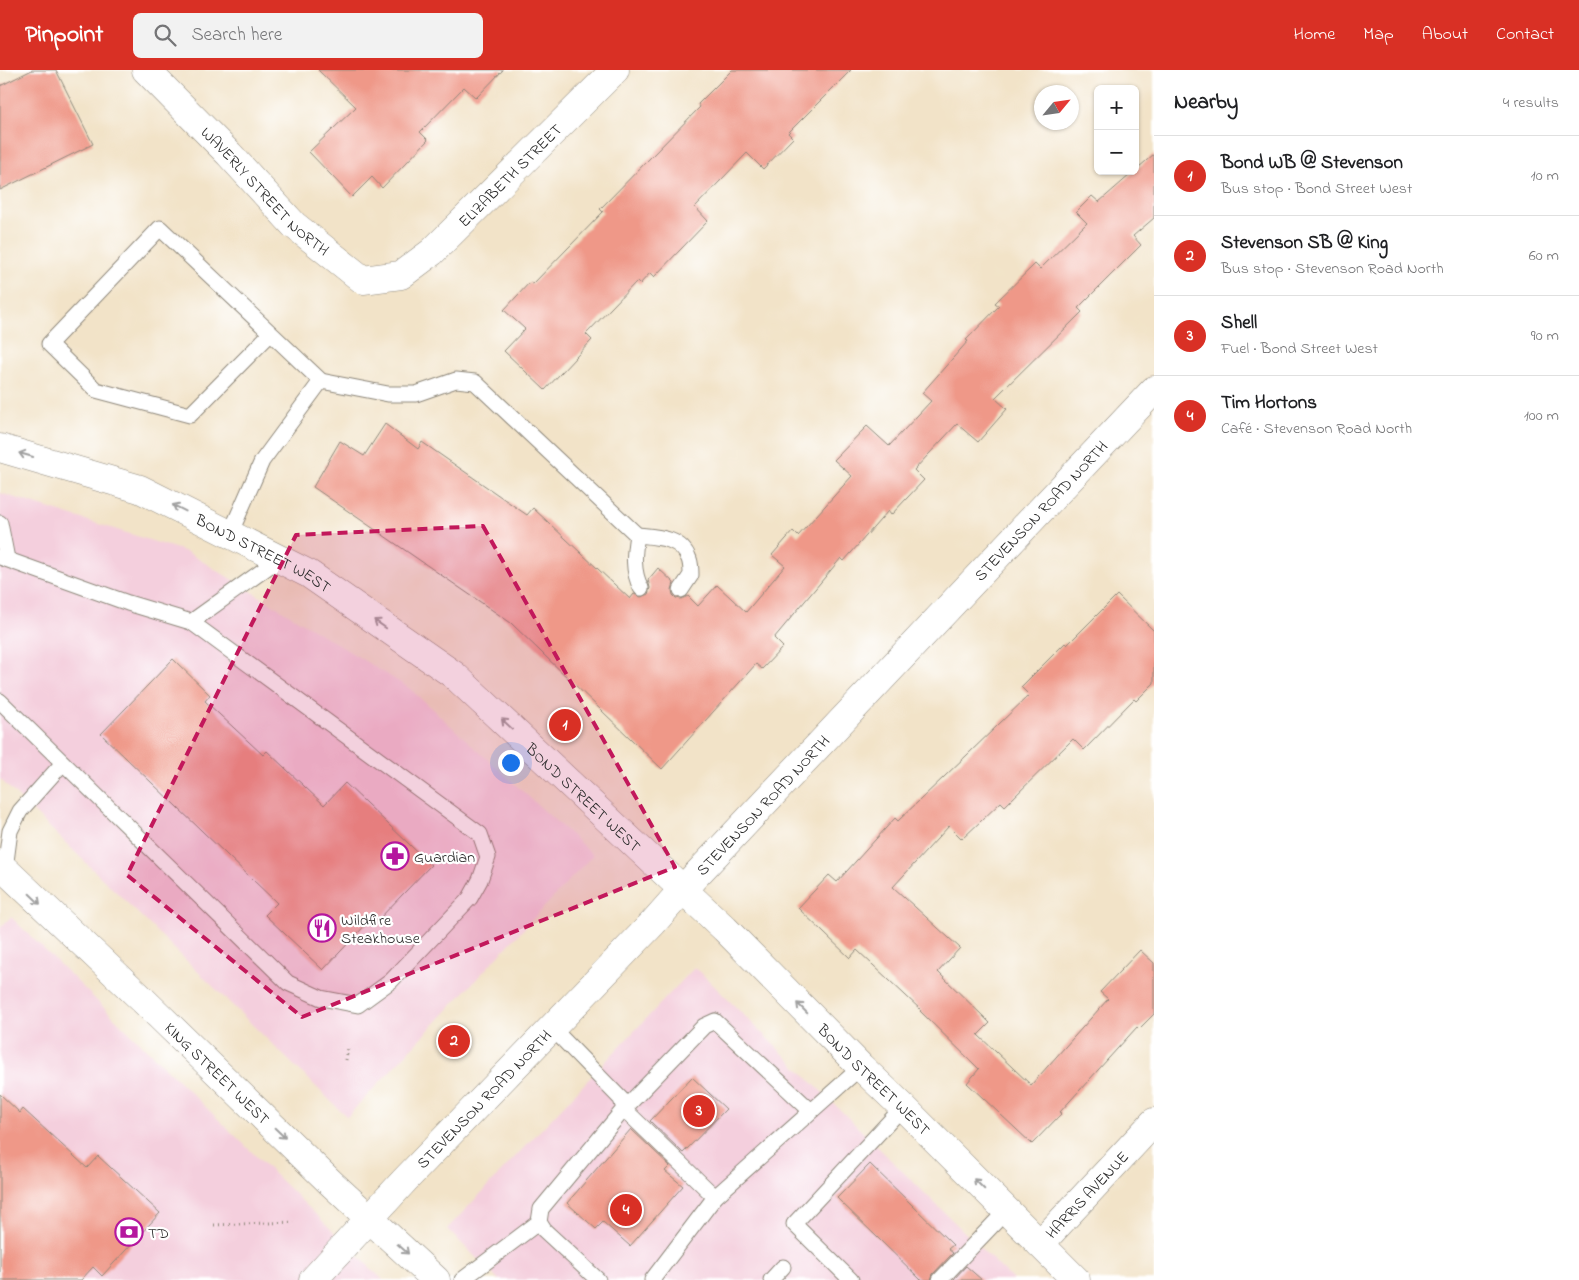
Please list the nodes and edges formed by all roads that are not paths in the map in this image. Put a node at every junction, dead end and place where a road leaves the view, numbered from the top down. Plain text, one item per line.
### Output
1 (146, 70) edge
2 (615, 70) edge
3 (401, 275) joint
4 (270, 334) junction
5 (321, 381) junction
6 (1154, 390) edge
7 (0, 448) edge
8 (0, 523) edge
9 (230, 534) junction
10 (637, 535) junction
11 (3, 558) edge
12 (279, 559) junction
13 (641, 588) dead end
14 (681, 590) dead end
15 (191, 622) junction
16 (0, 702) edge
17 (63, 763) junction
18 (2, 867) edge
19 (683, 889) junction
20 (552, 1028) junction
21 (861, 1067) junction
22 (903, 1107) junction
23 (624, 1109) junction
24 (811, 1111) junction
25 (1154, 1122) edge
26 (715, 1197) junction
27 (1006, 1211) junction
28 (369, 1219) junction
29 (539, 1222) junction
30 (1040, 1244) junction
31 (783, 1266) dead end
32 (313, 1280) edge
33 (436, 1280) edge
34 (462, 1280) edge
35 (598, 1280) edge
36 (652, 1280) edge
37 (771, 1280) edge
38 (851, 1280) edge
39 (940, 1280) edge
40 (1076, 1280) edge

1 - 3 main road, WAVERLY STREET NORTH
2 - 3 main road, ELIZABETH STREET
4 - 4 lane
4 - 5 lane
5 - 9 lane
5 - 10 lane
6 - 19 main road, STEVENSON ROAD NORTH
9 -> 7 main road, BOND STREET WEST
8 - 11 lane
9 - 12 main road, BOND STREET WEST
10 - 13 lane
10 - 14 lane
11 - 15 lane
12 - 15 lane
19 -> 12 main road, BOND STREET WEST
15 - 17 lane
16 - 17 lane
17 - 18 lane
18 -> 28 main road, KING STREET WEST
19 - 20 main road, STEVENSON ROAD NORTH
21 -> 19 main road, BOND STREET WEST
20 - 23 lane
20 - 28 main road, STEVENSON ROAD NORTH
21 - 22 main road, BOND STREET WEST
21 - 24 lane
27 -> 22 main road, BOND STREET WEST
22 - 38 lane
23 - 24 lane
23 - 26 lane
23 - 29 lane
24 - 26 lane
25 - 30 main road, HARRIS AVENUE
26 - 36 lane
27 - 30 main road, BOND STREET WEST
27 - 39 lane
28 - 32 main road, STEVENSON ROAD NORTH
28 -> 33 main road, KING STREET WEST
29 - 34 lane
29 - 35 lane
30 - 40 main road, BOND STREET WEST
31 - 37 lane

